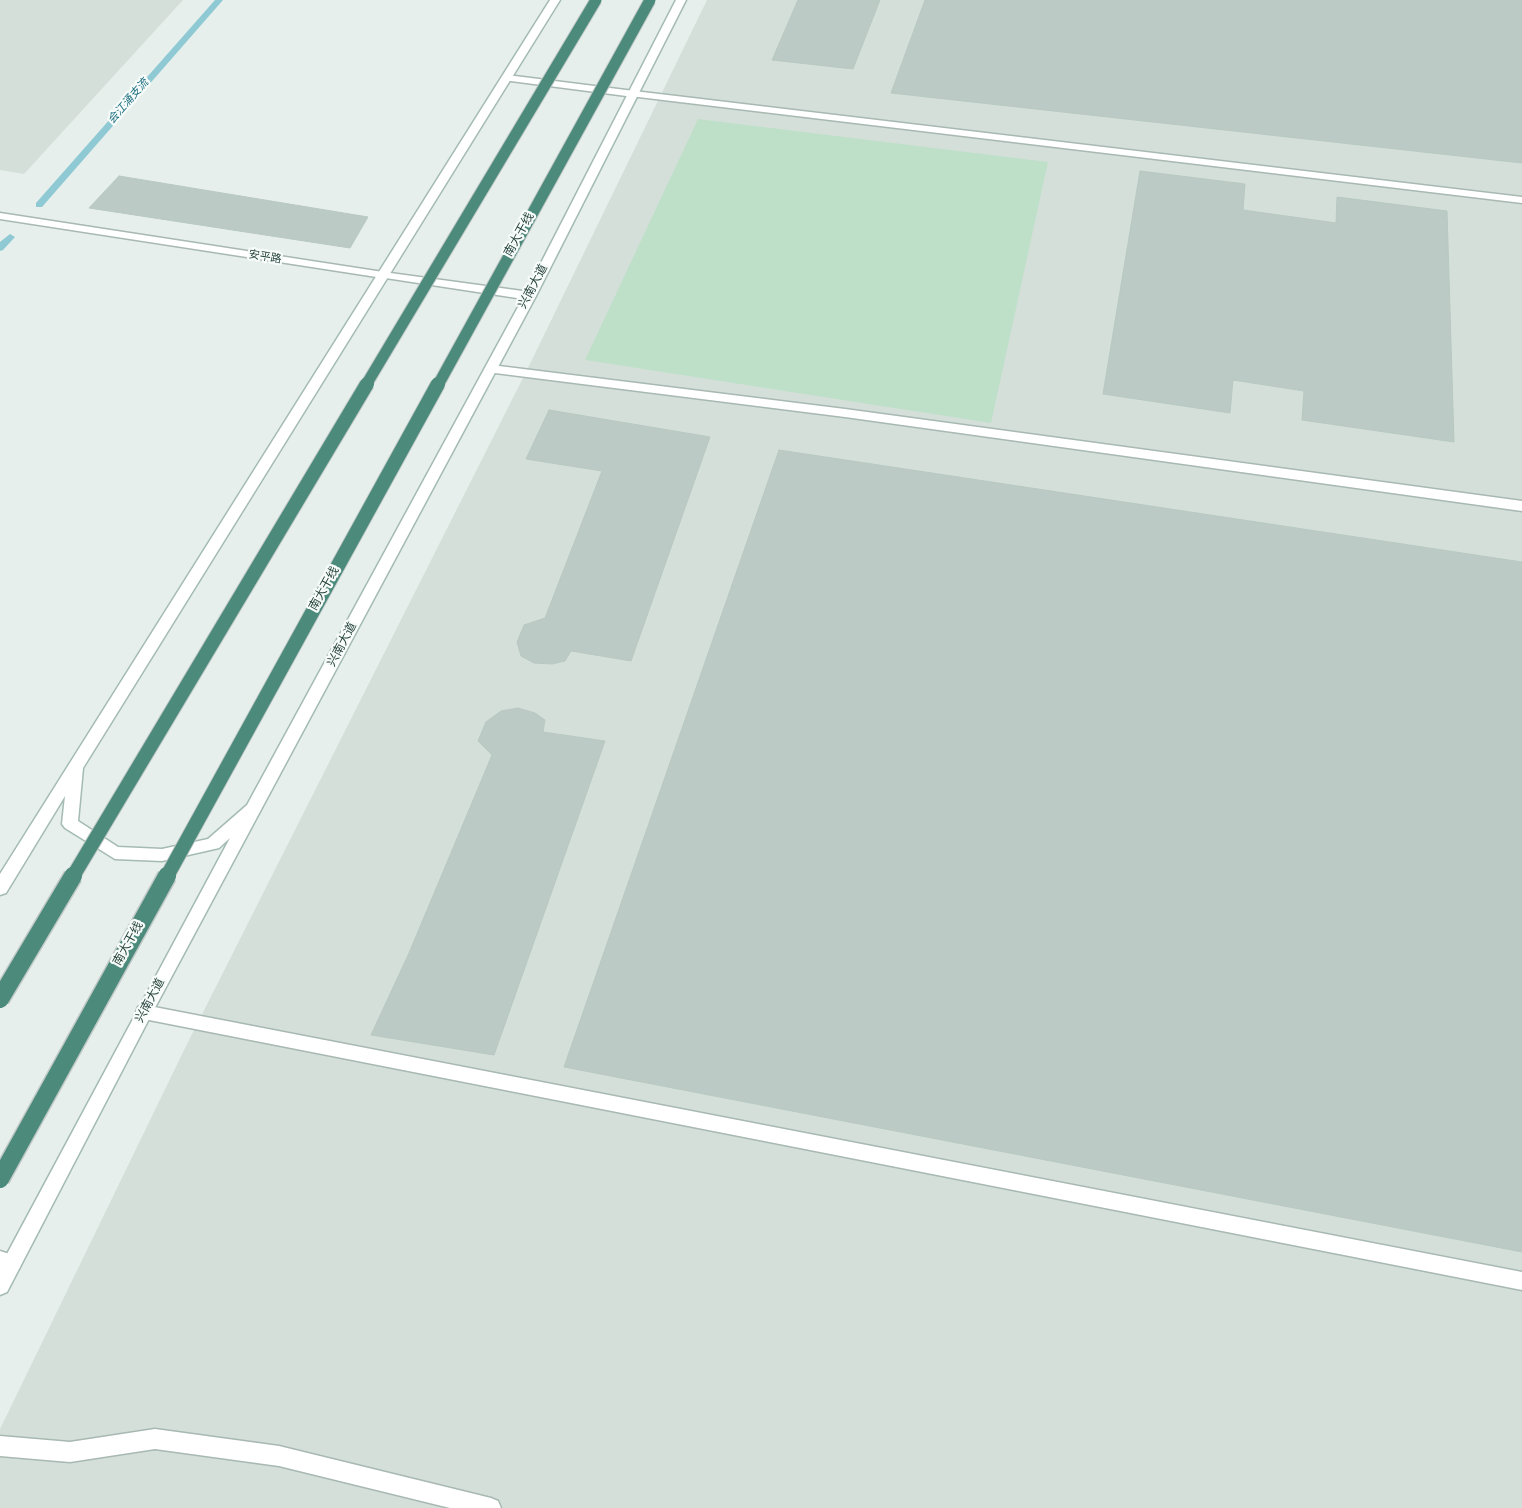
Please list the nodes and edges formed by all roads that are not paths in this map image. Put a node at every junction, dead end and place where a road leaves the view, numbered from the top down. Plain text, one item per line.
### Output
1 (555, 0) edge
2 (596, 0) edge
3 (650, 0) edge
4 (681, 0) edge
5 (506, 78) junction
6 (634, 94) junction
7 (1522, 200) edge
8 (0, 216) edge
9 (383, 275) junction
10 (530, 296) junction
11 (491, 369) junction
12 (1522, 506) edge
13 (76, 765) junction
14 (259, 802) junction
15 (0, 888) edge
16 (0, 999) edge
17 (144, 1012) junction
18 (0, 1179) edge
19 (6, 1261) edge
20 (1522, 1281) edge
21 (0, 1286) edge
22 (0, 1446) edge
23 (491, 1508) edge

1 - 5 main road
2 - 16 highway, bridge
3 - 18 highway, 南大干线, bridge
4 - 6 main road, 兴南大道
5 - 6 main road
5 - 9 main road
6 - 7 main road
6 - 10 main road, 兴南大道
8 - 9 main road, 安平路
9 - 10 main road, 安平路
9 - 13 main road
10 - 11 main road, 兴南大道
11 - 12 main road
11 - 14 main road, 兴南大道
13 - 14 main road
13 - 15 main road
14 - 17 main road, 兴南大道
17 - 19 main road, 兴南大道
17 - 20 main road
19 - 21 main road, 兴南大道
22 - 23 main road

